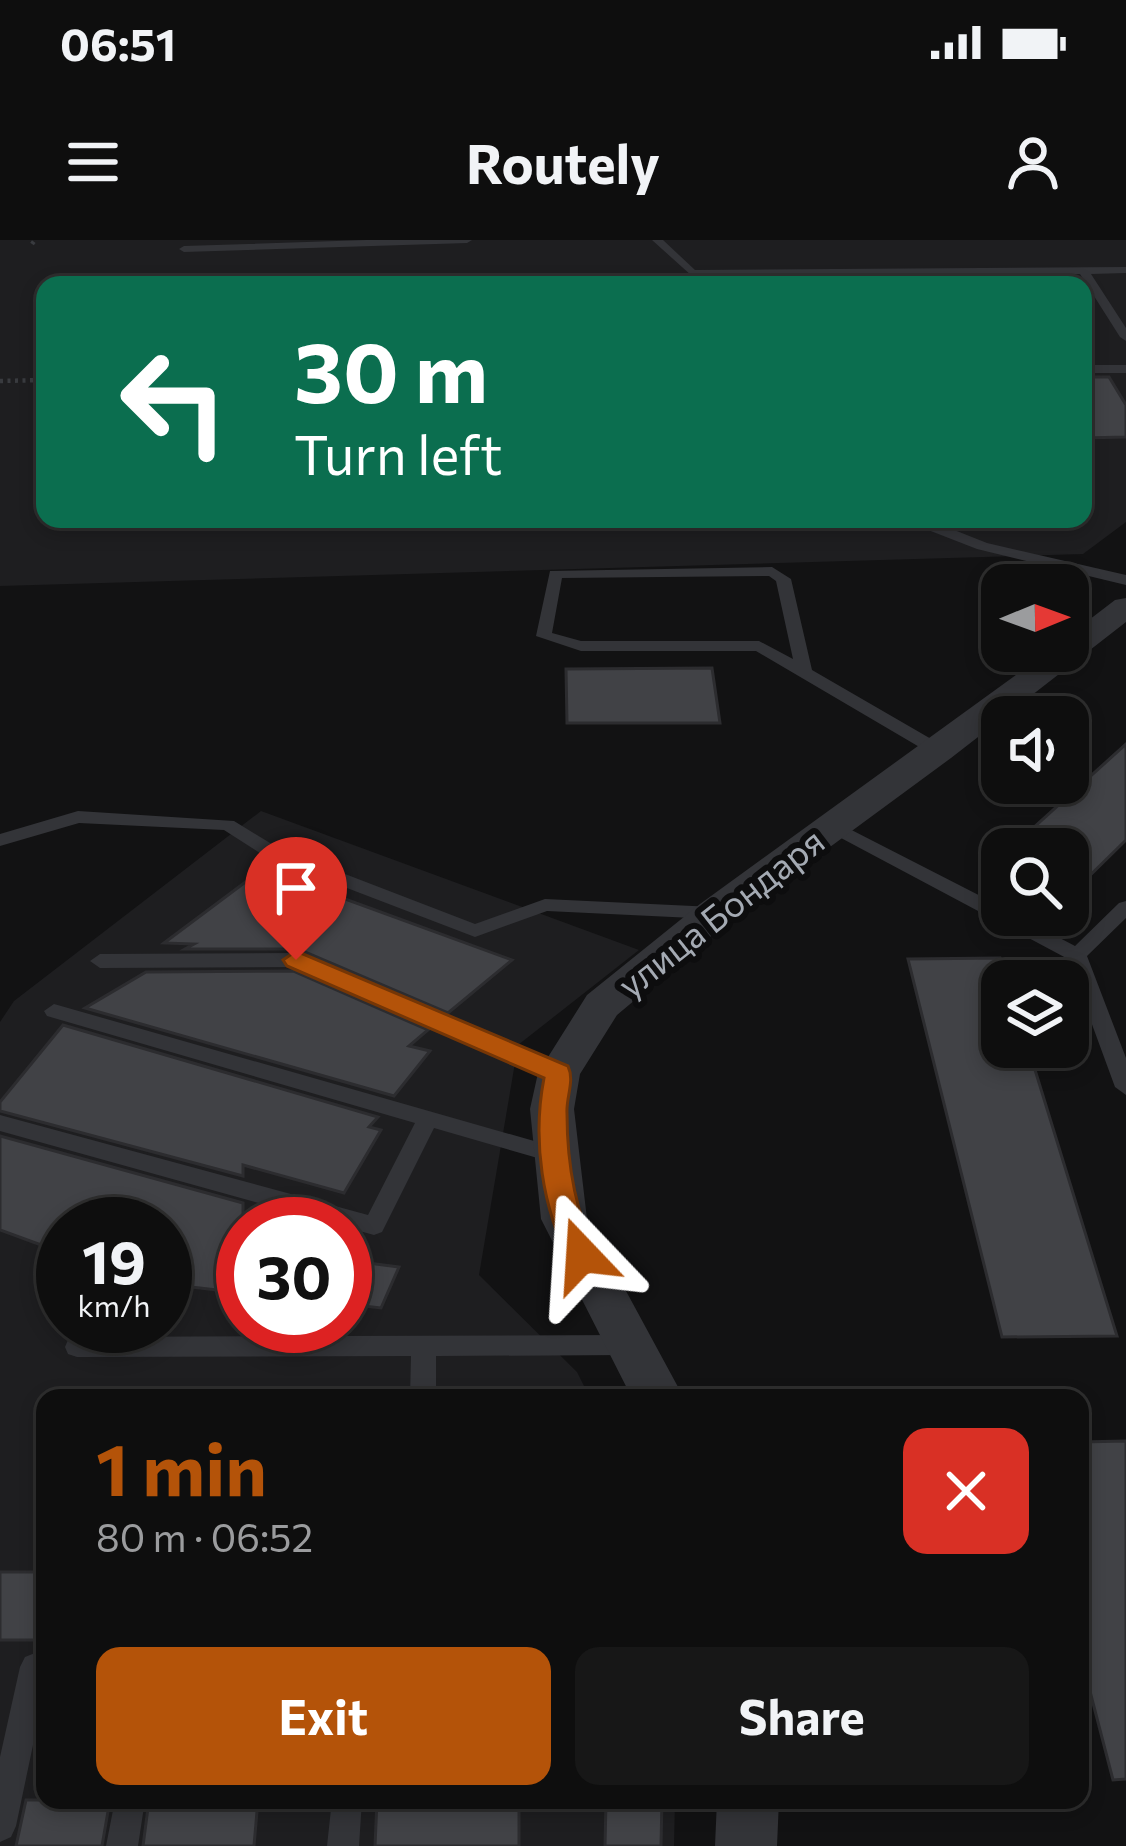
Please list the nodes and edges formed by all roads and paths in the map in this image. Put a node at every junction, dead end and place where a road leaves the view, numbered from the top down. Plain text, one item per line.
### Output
1 (466, 240) edge
2 (657, 240) edge
3 (184, 249) dead end
4 (1126, 269) edge
5 (1030, 270) junction
6 (1083, 270) junction
7 (1006, 276) edge
8 (1087, 276) edge
9 (1092, 284) edge
10 (1126, 338) edge
11 (1092, 369) edge
12 (1126, 369) edge
13 (36, 380) edge
14 (0, 381) edge
15 (936, 528) edge
16 (1123, 606) edge
17 (805, 675) junction
18 (939, 751) junction
19 (832, 826) junction
20 (0, 840) edge
21 (1126, 907) edge
22 (714, 913) junction
23 (1077, 955) junction
24 (100, 961) dead end
25 (54, 1011) dead end
26 (559, 1073) junction
27 (1126, 1087) edge
28 (428, 1118) junction
29 (0, 1123) edge
30 (555, 1155) junction
31 (628, 1345) junction
32 (424, 1346) junction
33 (192, 1347) edge
34 (423, 1389) edge
35 (653, 1389) edge
36 (34, 1667) dead end
37 (128, 1809) edge
38 (345, 1809) edge
39 (748, 1809) edge
40 (0, 1826) edge
41 (122, 1846) edge
42 (343, 1846) edge
43 (746, 1846) edge

1 - 3 lane
2 - 5 lane
4 - 6 lane
5 - 6 lane
5 - 7 lane
6 - 8 lane
9 - 10 lane
11 - 12 lane
13 - 14 path
15 - 16 lane
16 - 18 street, улица Бондаря
17 - 17 lane
17 - 18 lane
18 - 19 street, улица Бондаря
19 - 22 street, улица Бондаря
19 - 23 lane
20 - 22 lane
21 - 23 lane
22 - 26 street, улица Бондаря
23 - 27 lane
24 - 26 lane
25 - 28 lane
26 - 30 street, улица Бондаря
28 - 29 lane
28 - 30 lane
30 - 31 street, улица Бондаря
31 - 32 lane
31 - 35 street, улица Бондаря
32 - 33 lane
32 - 34 lane
36 - 40 lane
37 - 41 lane
38 - 42 lane
39 - 43 street

